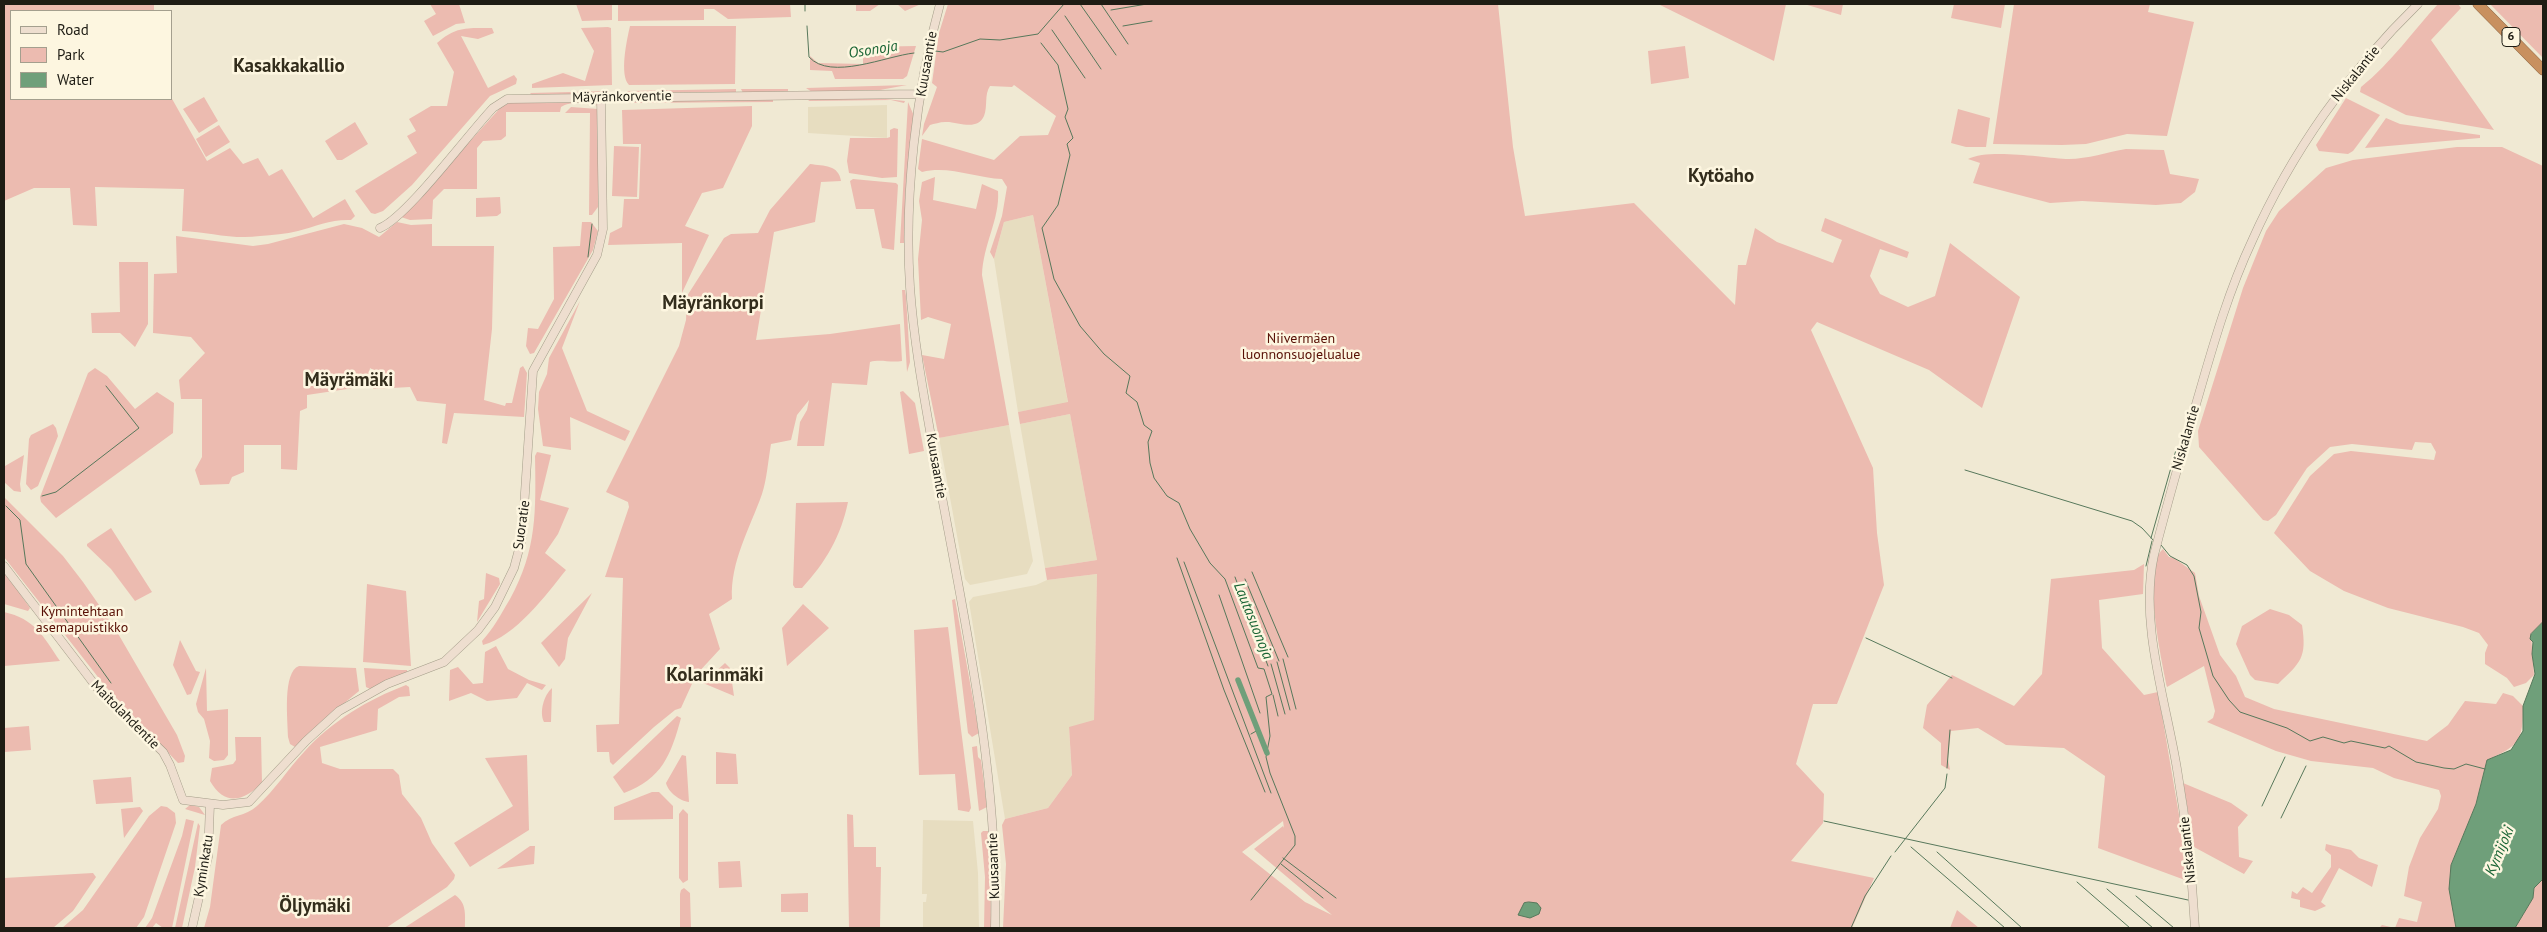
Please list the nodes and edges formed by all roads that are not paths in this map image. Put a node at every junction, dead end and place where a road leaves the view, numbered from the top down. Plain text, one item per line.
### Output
1 (940, 4) edge
2 (2418, 4) edge
3 (2478, 4) edge
4 (2543, 70) edge
5 (920, 94) junction
6 (601, 97) junction
7 (380, 228) dead end
8 (4, 566) edge
9 (210, 804) junction
10 (192, 928) edge
11 (995, 928) edge
12 (2195, 928) edge

1 - 5 street, Kuusaantie
2 - 12 street, Niskalantie
3 - 4 highway, 6
5 - 6 street, Mäyränkorventie
5 - 11 street, Kuusaantie
6 - 7 street, Mäyränkorventie
6 - 9 street, Suoratie
8 - 9 street, Maitolahdentie
9 - 10 street, Kyminkatu

